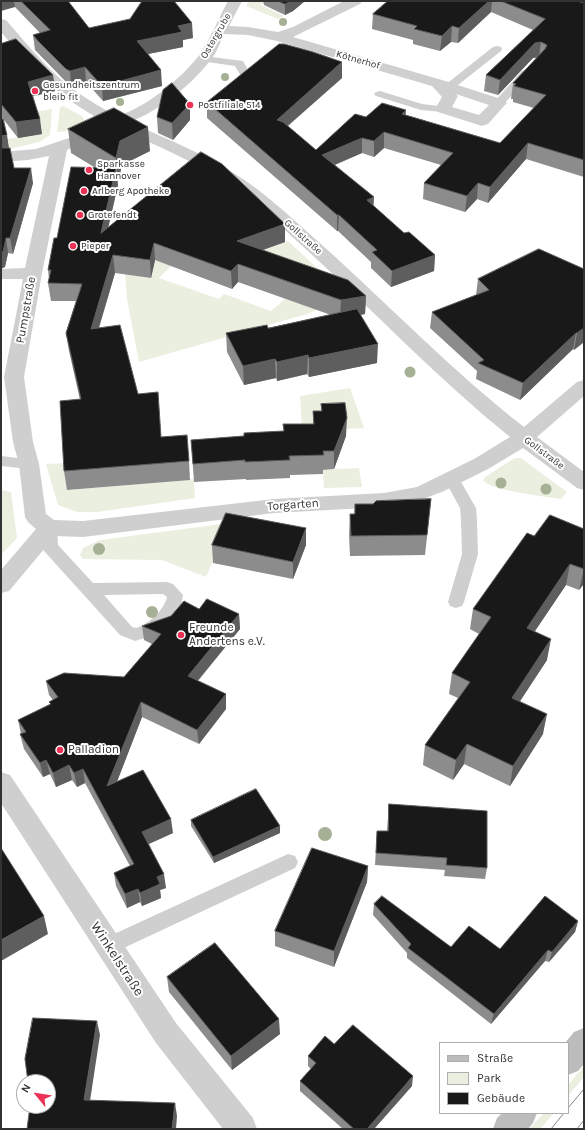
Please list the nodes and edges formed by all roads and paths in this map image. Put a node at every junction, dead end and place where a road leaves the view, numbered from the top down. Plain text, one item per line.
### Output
1 (235, 1) edge
2 (355, 1) edge
3 (1, 23) edge
4 (220, 30) junction
5 (279, 37) junction
6 (497, 49) dead end
7 (204, 59) junction
8 (533, 66) edge
9 (443, 85) junction
10 (226, 94) edge
11 (380, 94) dead end
12 (499, 103) junction
13 (443, 109) junction
14 (115, 120) junction
15 (94, 130) edge
16 (80, 137) edge
17 (59, 148) junction
18 (1, 157) edge
19 (33, 273) junction
20 (1, 274) edge
21 (584, 386) edge
22 (524, 438) junction
23 (1, 461) edge
24 (29, 464) junction
25 (452, 479) junction
26 (584, 483) edge
27 (49, 528) junction
28 (1, 586) edge
29 (89, 589) junction
30 (456, 602) dead end
31 (4, 793) edge
32 (288, 862) dead end
33 (108, 946) junction
34 (584, 1042) edge
35 (569, 1060) edge
36 (521, 1114) edge
37 (242, 1129) edge
38 (508, 1129) edge

1 - 4 street, Ostergrube
2 - 5 street
3 - 14 street, Gollstraße
4 - 5 street, Kötnerhof
4 - 7 street, Ostergrube
5 - 9 street, Kötnerhof
6 - 9 lane
7 - 10 lane
7 - 14 street, Ostergrube
8 - 12 lane
9 - 12 street, Kötnerhof
9 - 13 street
11 - 13 lane
12 - 13 street
14 - 15 street
14 - 22 street, Gollstraße
16 - 17 street
17 - 18 street
17 - 19 street, Pumpstraße
19 - 20 street
19 - 24 street, Pumpstraße
21 - 22 street, Torgarten
22 - 25 street, Torgarten
22 - 26 street, Gollstraße
23 - 24 lane
24 - 27 street, Pumpstraße
25 - 27 street, Torgarten
25 - 30 lane
27 - 28 street
27 - 29 lane
29 - 29 lane
31 - 33 street, Winkelstraße
32 - 33 lane
33 - 37 street, Winkelstraße
34 - 35 main road
36 - 38 main road

